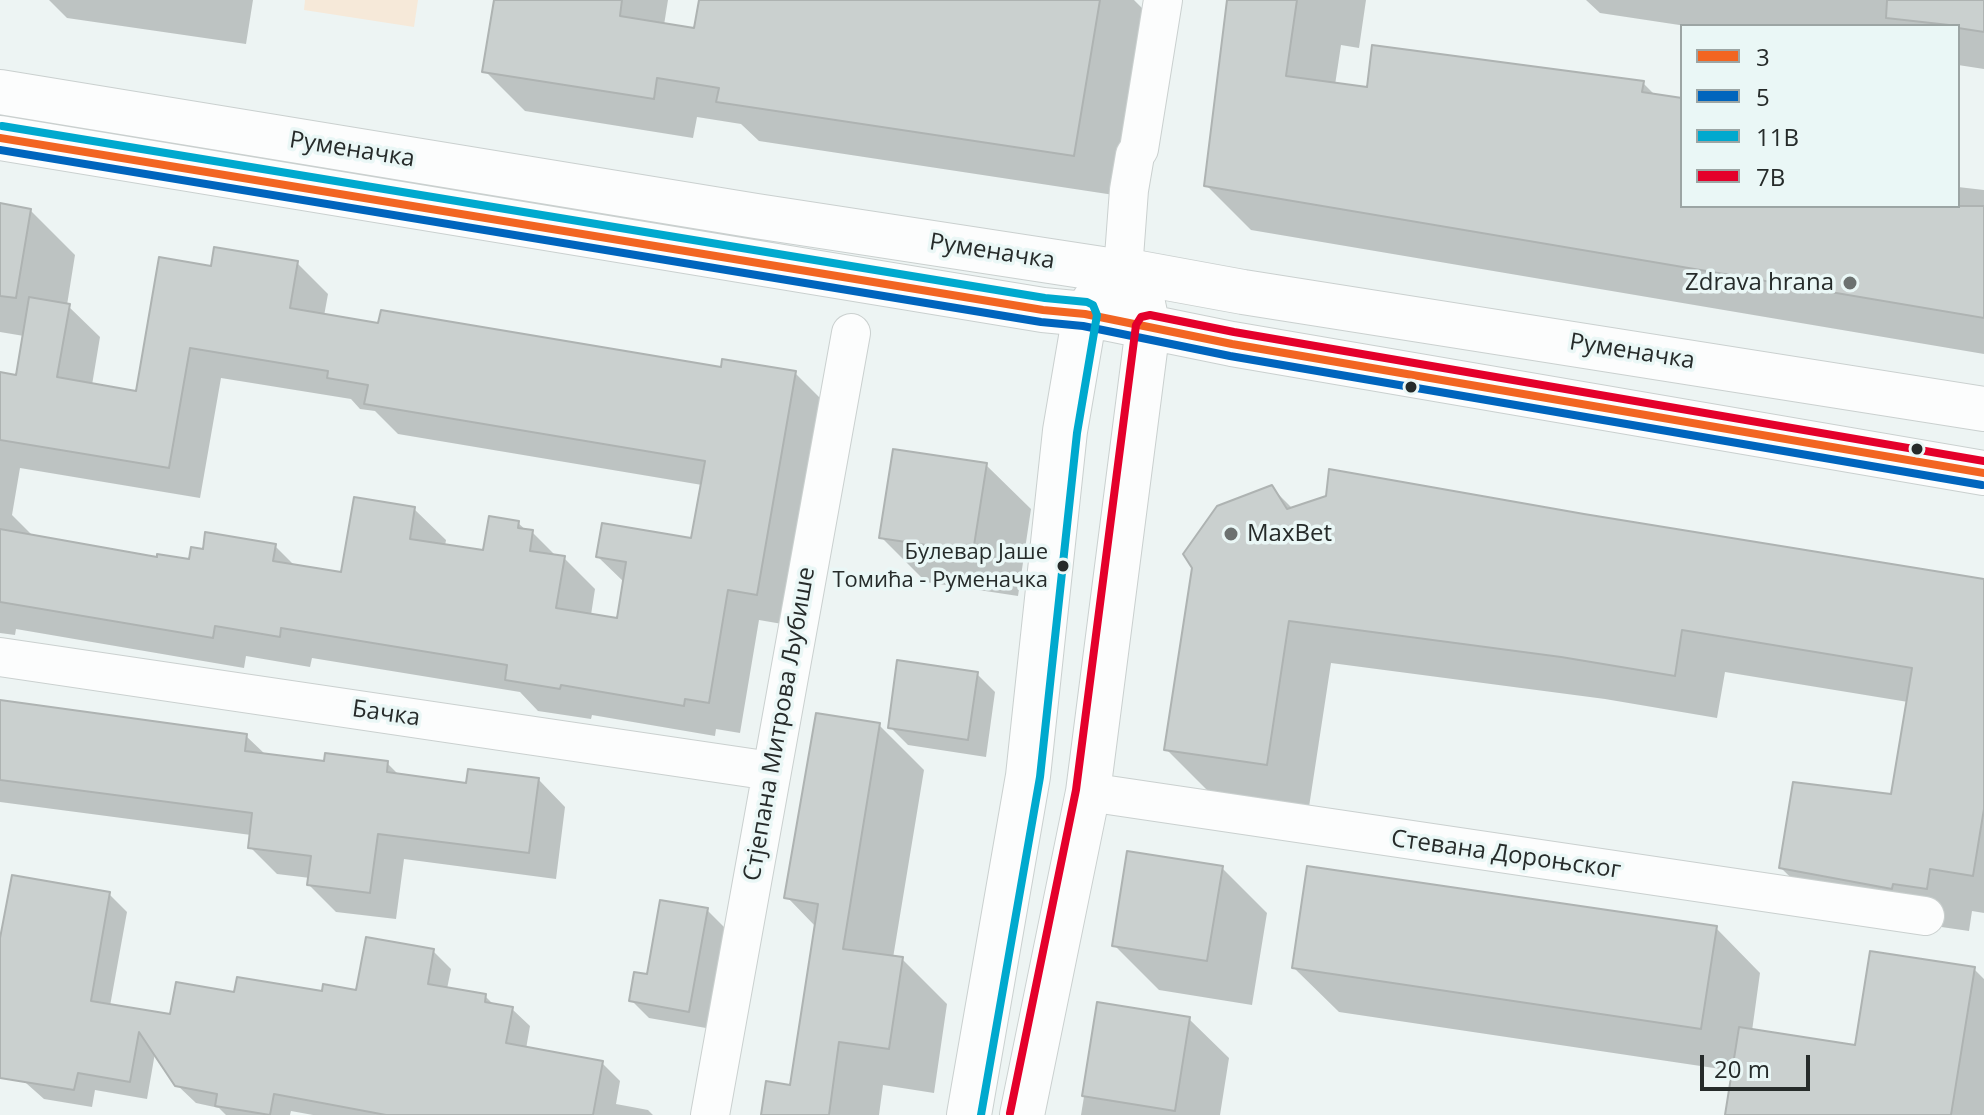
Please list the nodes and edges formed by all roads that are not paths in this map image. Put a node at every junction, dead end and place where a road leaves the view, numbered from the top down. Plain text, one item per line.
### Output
1 (1163, 0) edge
2 (0, 92) edge
3 (0, 138) edge
4 (1123, 270) junction
5 (1085, 314) junction
6 (1148, 327) junction
7 (851, 333) dead end
8 (1984, 409) edge
9 (1984, 473) edge
10 (0, 657) edge
11 (771, 771) junction
12 (1088, 792) junction
13 (1925, 916) dead end
14 (710, 1115) edge
15 (969, 1115) edge
16 (1022, 1115) edge

1 - 4 street
2 - 4 main road, Руменачка
3 - 5 main road, Руменачка
4 - 5 main road
4 - 6 main road
4 - 8 main road, Руменачка
5 - 6 main road, Руменачка
5 - 15 main road
6 - 9 main road, Руменачка
6 - 12 main road
7 - 11 street, Стјепана Митрова Љубише
10 - 11 street, Бачка
11 - 14 street, Стјепана Митрова Љубише
12 - 13 street, Стевана Дороњског
12 - 16 main road

